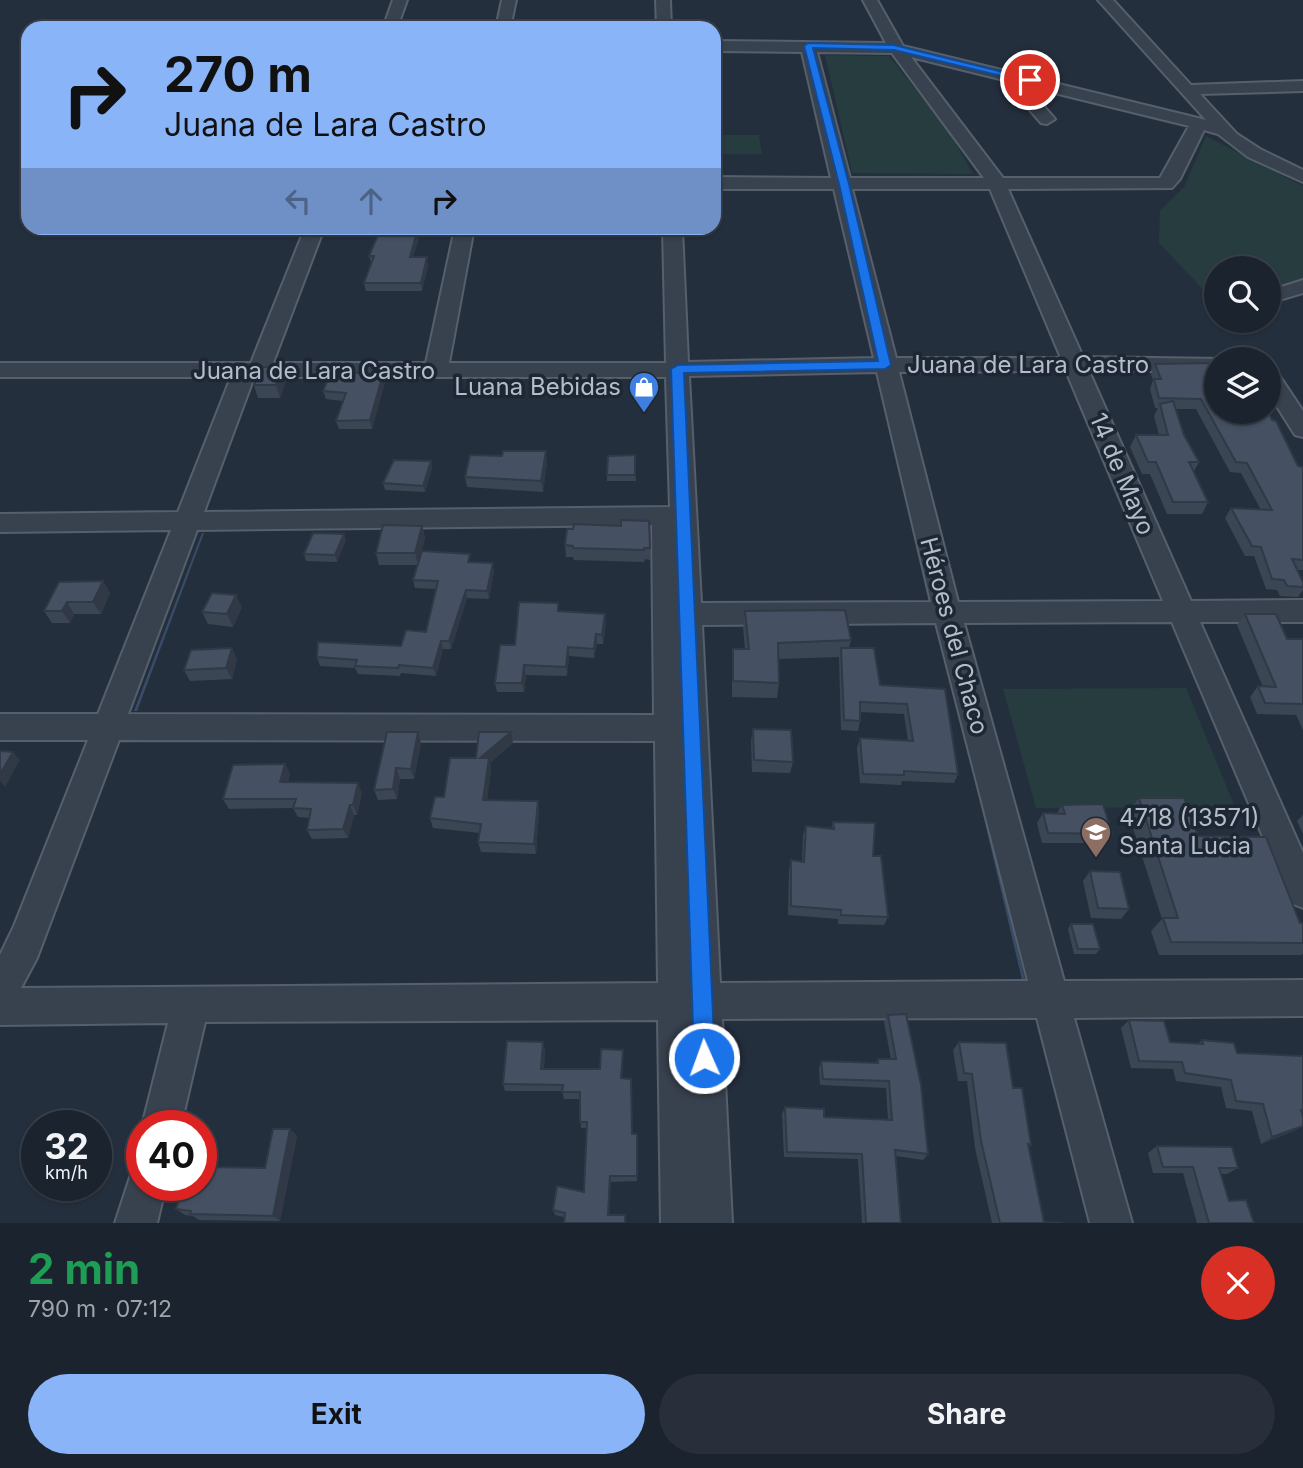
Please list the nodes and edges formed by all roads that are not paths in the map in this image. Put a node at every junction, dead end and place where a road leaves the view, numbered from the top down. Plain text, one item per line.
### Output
1 (400, 0) edge
2 (509, 0) edge
3 (651, 0) edge
4 (663, 0) edge
5 (870, 0) edge
6 (1105, 0) edge
7 (392, 21) edge
8 (504, 21) edge
9 (652, 21) edge
10 (664, 21) edge
11 (721, 46) edge
12 (808, 46) junction
13 (897, 49) junction
14 (1008, 75) junction
15 (1303, 86) edge
16 (1187, 90) junction
17 (1097, 98) junction
18 (1086, 118) dead end
19 (1047, 119) dead end
20 (1199, 124) junction
21 (1224, 130) junction
22 (1303, 177) edge
23 (721, 183) edge
24 (844, 184) junction
25 (996, 184) junction
26 (311, 235) edge
27 (463, 235) edge
28 (658, 235) edge
29 (672, 235) edge
30 (1303, 286) edge
31 (1281, 293) edge
32 (1075, 364) junction
33 (1204, 364) edge
34 (885, 365) junction
35 (0, 370) edge
36 (436, 370) junction
37 (669, 370) junction
38 (252, 371) junction
39 (1281, 395) edge
40 (1303, 429) edge
41 (674, 517) junction
42 (187, 522) junction
43 (0, 523) edge
44 (1181, 610) junction
45 (1303, 611) edge
46 (947, 612) junction
47 (677, 614) junction
48 (0, 727) edge
49 (108, 727) junction
50 (681, 728) junction
51 (1303, 892) edge
52 (0, 988) edge
53 (1303, 998) edge
54 (1051, 1000) junction
55 (690, 1003) junction
56 (191, 1004) junction
57 (0, 1007) edge
58 (164, 1110) edge
59 (142, 1201) edge
60 (136, 1223) edge
61 (682, 1223) edge
62 (711, 1223) edge
63 (1111, 1223) edge

1 - 7 street
2 - 8 street
3 - 9 street
4 - 10 street
5 - 13 street, 14 de Mayo
6 - 16 street
11 - 12 street
12 - 13 street
12 - 24 street, Héroes del Chaco
13 - 14 street
13 - 25 street, 14 de Mayo
14 - 17 street
14 - 19 street
15 - 16 street
16 - 21 street
17 - 18 street
17 - 20 street
20 - 21 street
20 - 25 street
21 - 22 street
23 - 24 street
24 - 25 street
24 - 34 street, Héroes del Chaco
25 - 32 street, 14 de Mayo
26 - 38 street
27 - 36 street
28 - 37 street
29 - 37 street
30 - 31 street
32 - 33 street, Juana de Lara Castro
32 - 34 street, Juana de Lara Castro
32 - 44 street, 14 de Mayo
34 - 37 street, Juana de Lara Castro
34 - 46 street, Héroes del Chaco
35 - 38 street, Juana de Lara Castro
36 - 37 street, Juana de Lara Castro
36 - 38 street, Juana de Lara Castro
37 - 41 street
38 - 42 street
39 - 40 street
41 - 42 street
41 - 47 street
42 - 43 street
42 - 49 street
44 - 45 street
44 - 46 street
44 - 51 street, 14 de Mayo
46 - 47 street
46 - 54 street, Héroes del Chaco
47 - 50 street
48 - 49 street
49 - 50 street
49 - 52 street
50 - 55 street
53 - 54 street
54 - 55 street
54 - 63 street, Héroes del Chaco
55 - 56 street
55 - 61 street
55 - 62 street
56 - 57 street
56 - 58 street
59 - 60 street

